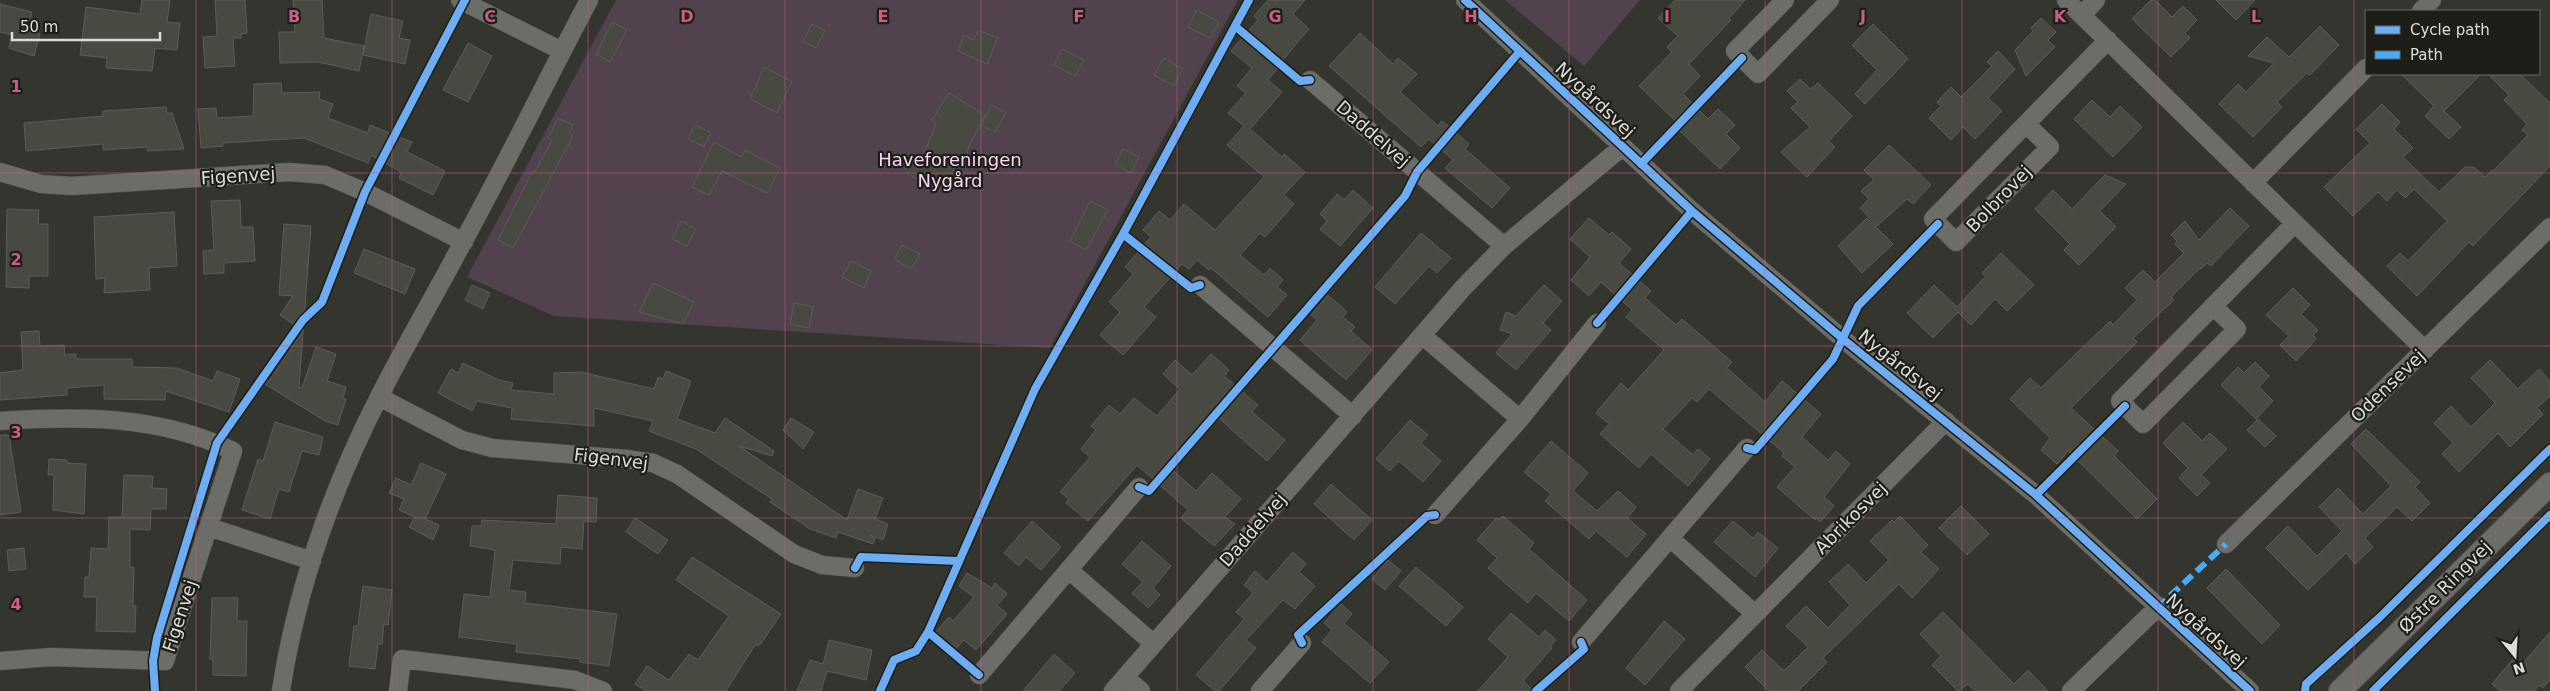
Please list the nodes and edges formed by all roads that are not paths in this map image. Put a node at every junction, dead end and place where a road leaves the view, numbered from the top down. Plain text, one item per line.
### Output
1 (460, 0) edge
2 (588, 0) edge
3 (1466, 0) edge
4 (1785, 0) edge
5 (1830, 0) edge
6 (2066, 0) edge
7 (2096, 0) edge
8 (2432, 0) edge
9 (2423, 10) edge
10 (2082, 15) junction
11 (2108, 40) junction
12 (562, 51) junction
13 (2365, 69) edge
14 (1310, 80) dead end
15 (2026, 124) junction
16 (1622, 146) junction
17 (0, 172) edge
18 (2254, 183) junction
19 (2295, 223) junction
20 (2550, 227) edge
21 (464, 242) junction
22 (1504, 246) junction
23 (1200, 285) dead end
24 (2213, 306) junction
25 (1596, 323) dead end
26 (1422, 336) junction
27 (2425, 350) junction
28 (380, 397) junction
29 (1353, 416) junction
30 (1520, 419) junction
31 (0, 421) edge
32 (1946, 421) junction
33 (1747, 448) dead end
34 (2550, 484) edge
35 (1139, 487) dead end
36 (1435, 515) dead end
37 (209, 527) junction
38 (1670, 538) junction
39 (2226, 544) dead end
40 (312, 561) junction
41 (855, 568) dead end
42 (1069, 570) junction
43 (2157, 608) junction
44 (1756, 614) junction
45 (1581, 642) dead end
46 (1154, 644) junction
47 (1302, 644) dead end
48 (0, 662) edge
49 (979, 675) dead end
50 (1126, 677) junction
51 (280, 691) edge
52 (398, 691) edge
53 (604, 691) edge
54 (1113, 691) edge
55 (1141, 691) edge
56 (1260, 691) edge
57 (1679, 691) edge
58 (2072, 691) edge
59 (2250, 691) edge
60 (2340, 691) edge

1 - 12 street
2 - 12 street
3 - 16 street, Nygårdsvej
4 - 5 street
6 - 10 street
7 - 10 street
8 - 9 street
10 - 11 street
11 - 15 street, Bolbrovej
11 - 18 street
12 - 21 street
13 - 18 street
14 - 22 street, Daddelvej
15 - 15 street, Bolbrovej
16 - 22 street, Daddelvej
16 - 32 street, Nygårdsvej
17 - 21 street, Figenvej
18 - 19 street
19 - 24 street
19 - 27 street
20 - 27 street, Odensevej
21 - 28 street
22 - 26 street, Daddelvej
23 - 29 street
24 - 24 street
25 - 30 street
26 - 29 street, Daddelvej
26 - 30 street
27 - 39 street, Odensevej
28 - 40 street
28 - 41 street, Figenvej
29 - 46 street, Daddelvej
30 - 36 street
31 - 37 street, Figenvej
32 - 43 street, Nygårdsvej
32 - 44 street, Abrikosvej
33 - 38 street
34 - 60 street, Østre Ringvej
35 - 42 street
37 - 40 street
37 - 48 street, Figenvej
38 - 44 street
38 - 45 street
40 - 51 street
42 - 46 street
42 - 49 street
43 - 58 street
43 - 59 street, Nygårdsvej
44 - 57 street, Abrikosvej
46 - 50 street, Daddelvej
47 - 56 street
50 - 54 street, Daddelvej
50 - 55 street
52 - 53 street

